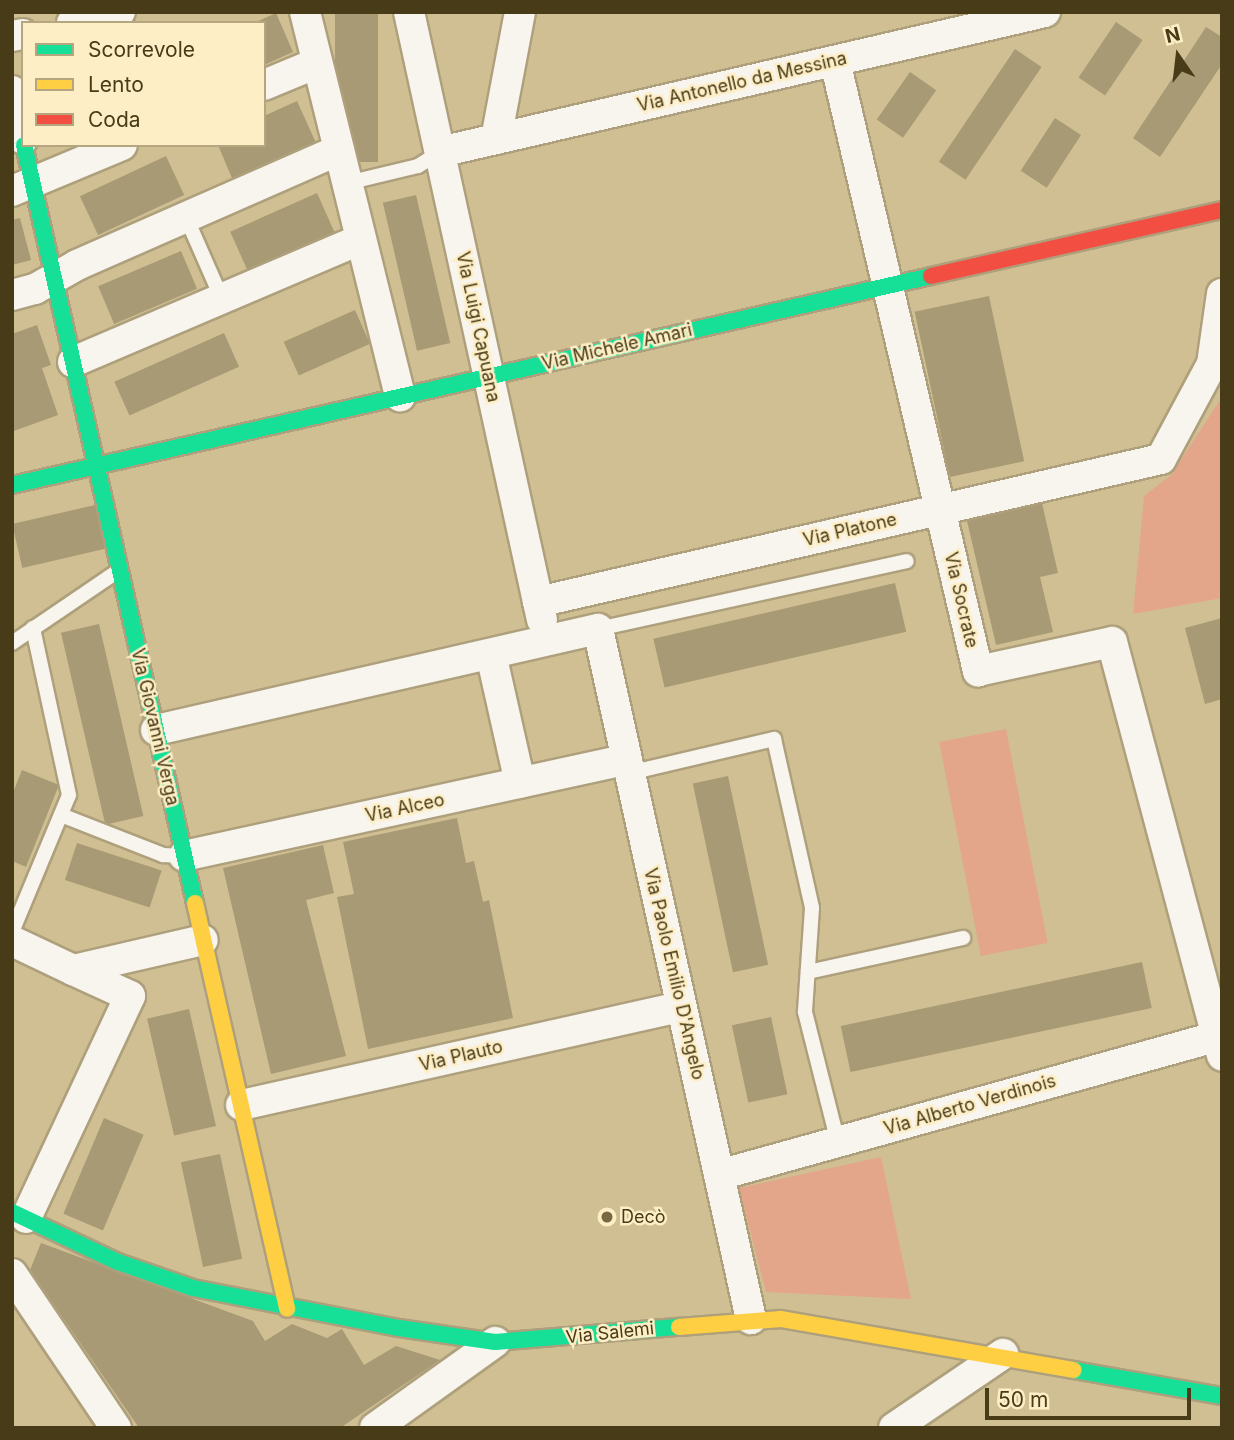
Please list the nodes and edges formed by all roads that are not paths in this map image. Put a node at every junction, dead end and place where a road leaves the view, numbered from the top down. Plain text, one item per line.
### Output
1 (305, 12) edge
2 (409, 12) edge
3 (520, 12) edge
4 (1045, 12) edge
5 (1005, 17) edge
6 (835, 61) junction
7 (317, 62) junction
8 (266, 84) edge
9 (12, 91) edge
10 (21, 130) edge
11 (496, 139) junction
12 (24, 147) edge
13 (117, 147) edge
14 (339, 150) junction
15 (440, 152) junction
16 (347, 183) junction
17 (22, 187) edge
18 (1222, 210) edge
19 (186, 217) junction
20 (361, 239) junction
21 (54, 279) junction
22 (886, 286) junction
23 (1222, 294) edge
24 (12, 295) edge
25 (222, 299) junction
26 (73, 362) junction
27 (489, 376) junction
28 (400, 396) junction
29 (96, 465) junction
30 (12, 485) edge
31 (940, 510) junction
32 (907, 561) dead end
33 (120, 570) junction
34 (538, 602) junction
35 (33, 628) junction
36 (598, 629) junction
37 (547, 641) junction
38 (12, 643) edge
39 (491, 654) junction
40 (156, 730) junction
41 (628, 766) junction
42 (520, 783) junction
43 (61, 815) junction
44 (184, 856) junction
45 (12, 932) edge
46 (963, 938) dead end
47 (204, 940) junction
48 (12, 941) edge
49 (73, 970) junction
50 (808, 972) junction
51 (681, 1007) junction
52 (1220, 1042) edge
53 (241, 1105) junction
54 (838, 1142) junction
55 (719, 1175) junction
56 (19, 1215) edge
57 (12, 1275) edge
58 (287, 1309) junction
59 (751, 1319) junction
60 (495, 1342) junction
61 (1003, 1354) junction
62 (1222, 1396) edge
63 (909, 1424) edge
64 (116, 1428) edge
65 (375, 1428) edge

1 - 7 street
2 - 15 street, Via Luigi Capuana
3 - 11 street
4 - 5 street, Via Antonello da Messina
5 - 6 street, Via Antonello da Messina
6 - 11 street, Via Antonello da Messina
6 - 22 street, Via Socrate
7 - 8 street
7 - 14 street
9 - 10 street
11 - 15 street, Via Antonello da Messina
12 - 17 street, Via Giovanni Verga
13 - 17 street
14 - 16 street
14 - 19 street
15 - 16 lane
15 - 27 street, Via Luigi Capuana
16 - 20 street
17 - 21 street, Via Giovanni Verga
18 - 22 street, Via Michele Amari
19 - 21 street
19 - 25 lane
20 - 25 street
20 - 28 street
21 - 24 street
21 - 26 street, Via Giovanni Verga
22 - 27 street, Via Michele Amari
22 - 31 street, Via Socrate
23 - 31 street, Via Platone
25 - 26 street
26 - 29 street, Via Giovanni Verga
27 - 28 street, Via Michele Amari
27 - 34 street, Via Luigi Capuana
28 - 29 street, Via Michele Amari
29 - 30 street, Via Michele Amari
29 - 33 street, Via Giovanni Verga
31 - 34 street, Via Platone
31 - 52 street, Via Socrate
32 - 36 lane
33 - 35 lane
33 - 40 street, Via Giovanni Verga
34 - 37 street, Via Luigi Capuana
35 - 38 lane
35 - 43 lane
36 - 37 street
36 - 41 street, Via Paolo Emilio D'Angelo
37 - 39 street
39 - 40 street
39 - 42 street
40 - 44 street, Via Giovanni Verga
41 - 42 street, Via Alceo
41 - 50 lane
41 - 51 street, Via Paolo Emilio D'Angelo
42 - 44 street, Via Alceo
43 - 44 lane
43 - 45 lane
44 - 47 street, Via Giovanni Verga
46 - 50 lane
47 - 49 street
47 - 53 street, Via Giovanni Verga
48 - 49 street
49 - 56 street
50 - 54 lane
51 - 53 street, Via Plauto
51 - 55 street, Via Paolo Emilio D'Angelo
52 - 54 street, Via Alberto Verdinois
53 - 58 street, Via Giovanni Verga
54 - 55 street, Via Alberto Verdinois
55 - 59 street, Via Paolo Emilio D'Angelo
56 - 58 street, Via Salemi
57 - 64 street
58 - 60 street, Via Salemi
59 - 60 street, Via Salemi
59 - 61 street, Via Salemi
60 - 65 street
61 - 62 street, Via Salemi
61 - 63 street

